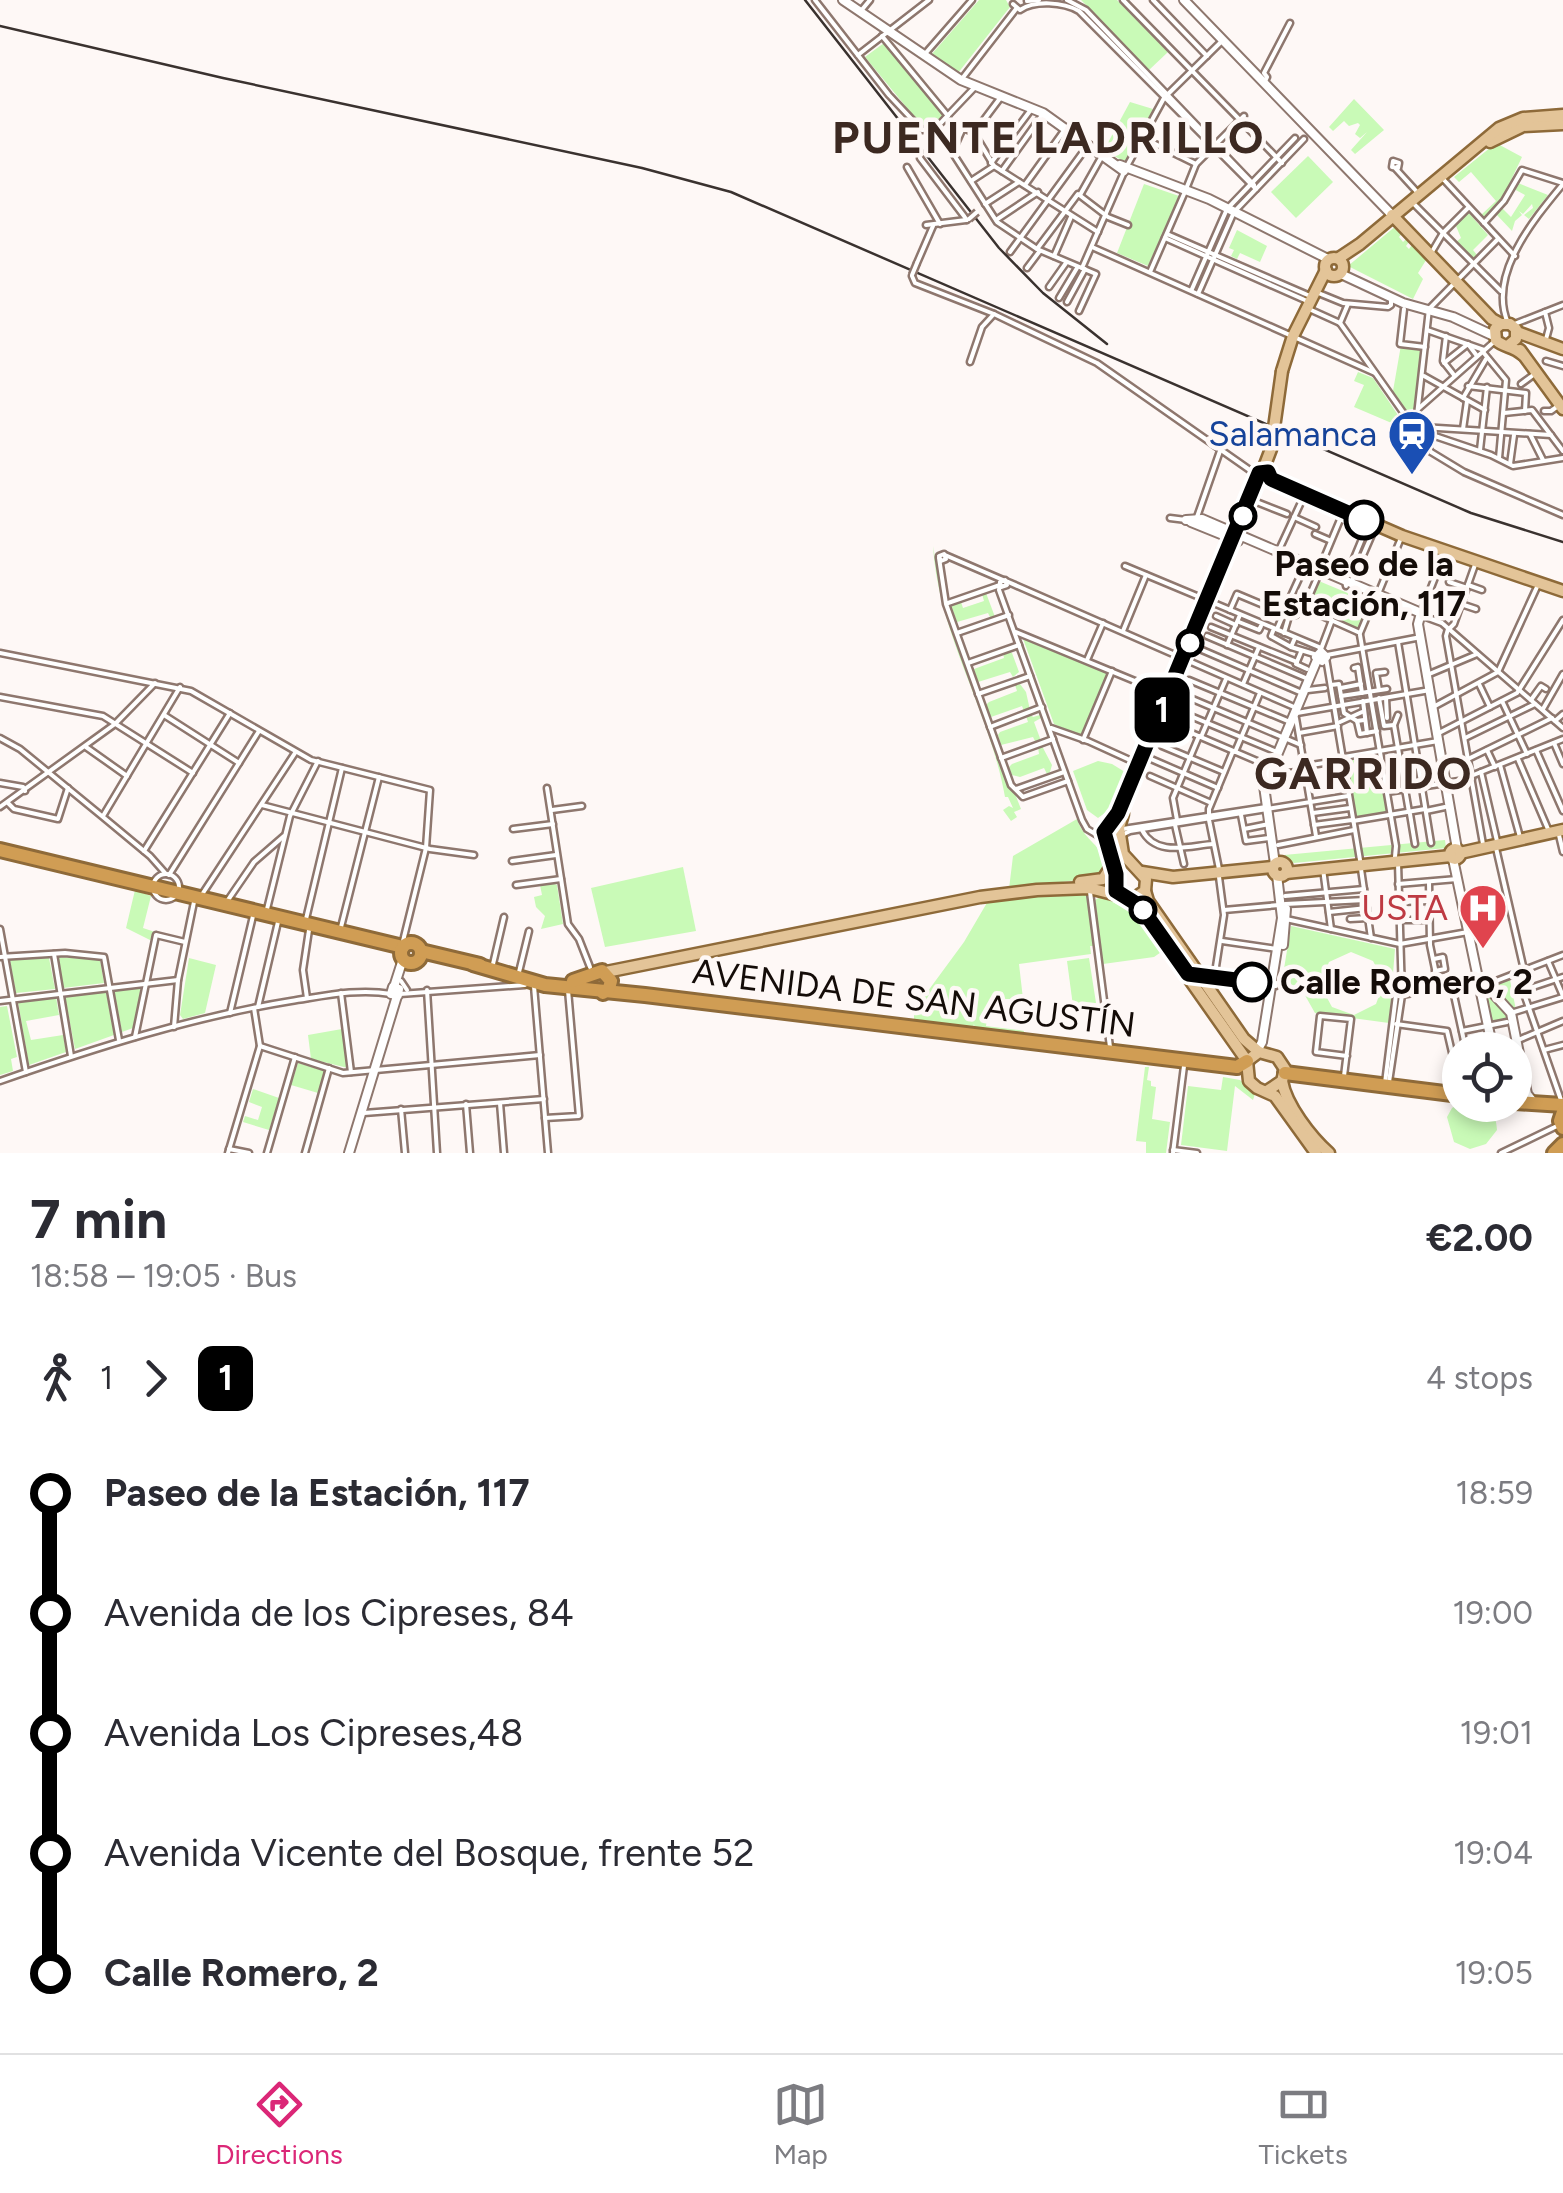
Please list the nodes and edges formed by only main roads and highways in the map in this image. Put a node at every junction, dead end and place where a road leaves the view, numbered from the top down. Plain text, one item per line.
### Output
1 (843, 0) edge
2 (1184, 0) edge
3 (1563, 114) edge
4 (1563, 124) edge
5 (1440, 178) junction
6 (1394, 216) junction
7 (1335, 267) junction
8 (1426, 309) junction
9 (1508, 335) junction
10 (1563, 349) edge
11 (1561, 403) edge
12 (1261, 476) junction
13 (1193, 520) road end
14 (1237, 537) junction
15 (1318, 574) junction
16 (1563, 591) edge
17 (1418, 638) junction
18 (1321, 654) road end
19 (1186, 659) junction
20 (1427, 690) junction
21 (1160, 720) junction
22 (1436, 739) junction
23 (1443, 784) junction
24 (1269, 808) junction
25 (1557, 831) edge
26 (1113, 835) junction
27 (1275, 839) junction
28 (0, 850) edge
29 (1454, 854) junction
30 (1360, 862) junction
31 (1138, 869) junction
32 (1280, 869) junction
33 (1218, 872) junction
34 (1115, 875) junction
35 (1042, 888) junction
36 (1145, 889) junction
37 (1117, 894) junction
38 (1133, 899) junction
39 (1284, 919) junction
40 (416, 951) junction
41 (473, 964) junction
42 (1195, 975) junction
43 (601, 978) junction
44 (1274, 984) junction
45 (1484, 987) junction
46 (1489, 1032) edge
47 (1253, 1053) junction
48 (1186, 1061) junction
49 (1247, 1076) junction
50 (1284, 1077) junction
51 (1267, 1091) junction
52 (1442, 1093) edge
53 (1532, 1104) edge
54 (1536, 1104) junction
55 (1562, 1115) edge
56 (1563, 1144) edge
57 (349, 1151) edge
58 (1316, 1153) edge
59 (1329, 1153) edge
60 (1554, 1153) edge

1 - 7 main road
2 - 6 main road
3 - 5 main road
4 - 5 main road
5 - 6 main road
6 - 7 main road
6 - 9 main road
7 - 8 main road
7 - 8 main road
7 - 12 main road, bridge
8 - 9 main road
9 - 10 main road
9 - 11 main road
12 - 14 main road
12 - 14 main road
12 - 16 main road
13 - 14 main road
14 - 15 main road
14 - 15 main road
14 - 19 main road
15 - 17 main road
17 - 20 main road
17 - 20 main road
18 - 24 main road
19 - 21 main road
19 - 21 main road
20 - 22 main road
20 - 22 main road
21 - 26 main road
22 - 23 main road
23 - 29 main road
23 - 29 main road
24 - 27 main road
24 - 27 main road
25 - 29 main road
26 - 31 main road
26 - 34 main road
26 - 35 main road
27 - 32 main road
28 - 40 highway
29 - 30 main road
29 - 45 main road
29 - 45 main road
30 - 32 main road
30 - 32 main road
31 - 33 main road
31 - 34 main road
31 - 36 main road
32 - 33 main road
32 - 39 main road
33 - 36 main road
34 - 35 main road
34 - 37 main road
35 - 37 main road
35 - 43 main road
36 - 38 main road
36 - 42 main road
37 - 38 main road
38 - 42 main road
39 - 44 main road
39 - 44 main road
40 - 41 highway
40 - 57 main road
41 - 43 highway
41 - 43 highway
42 - 47 main road
43 - 48 highway, AVENIDA DE SAN AGUSTÍN
44 - 47 main road
45 - 46 main road
45 - 54 main road
47 - 48 highway, AVENIDA DE SAN AGUSTÍN
47 - 49 main road
47 - 50 main road
48 - 49 highway, AVENIDA DE SAN AGUSTÍN
49 - 51 main road
50 - 51 main road
50 - 52 highway
50 - 59 main road
51 - 58 main road
53 - 54 highway
54 - 55 highway
56 - 60 highway

